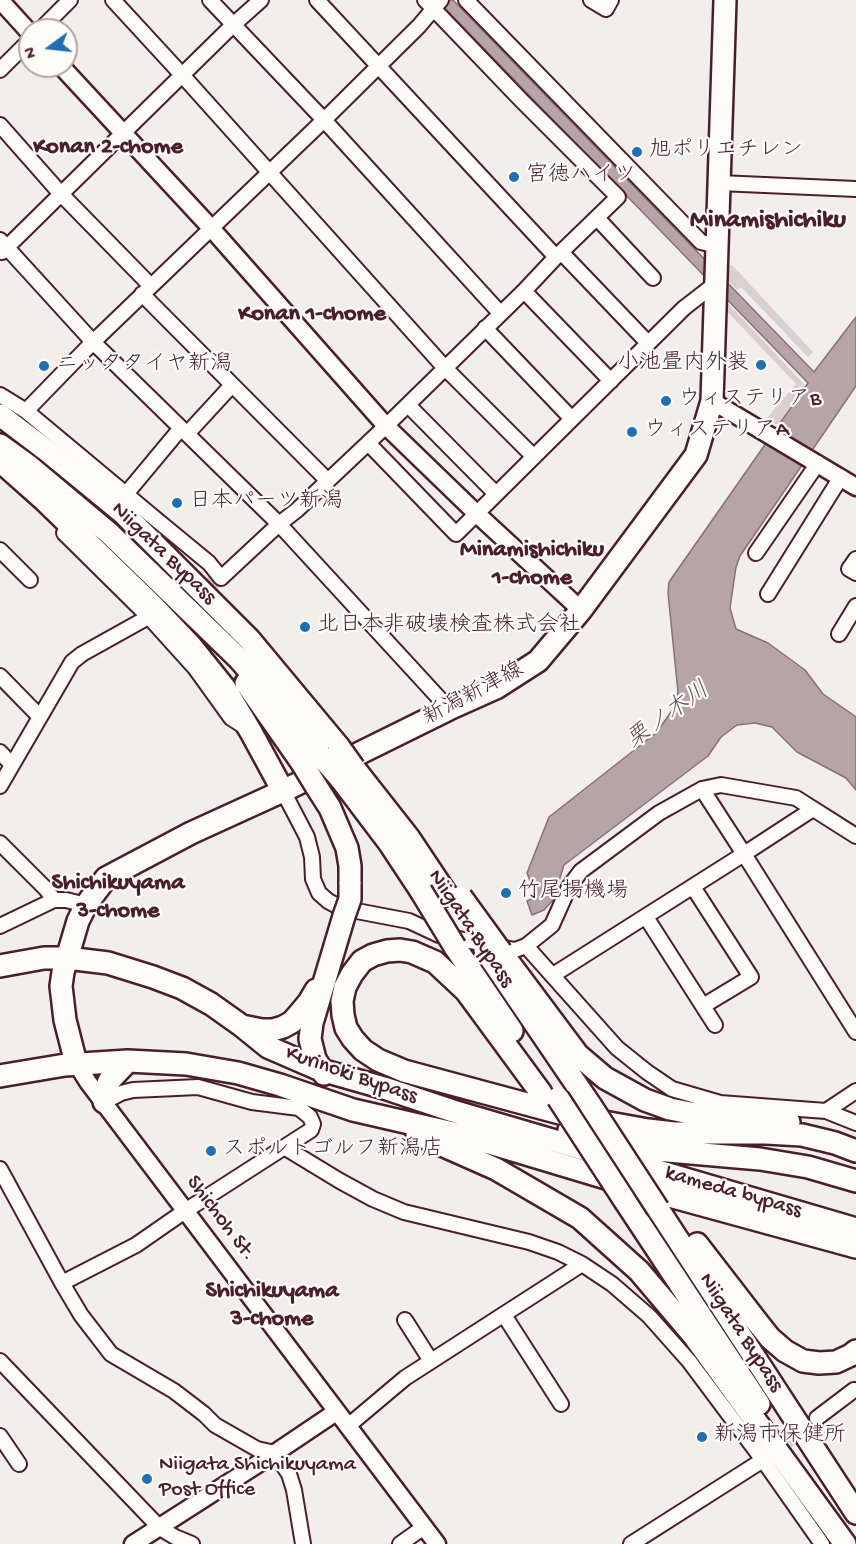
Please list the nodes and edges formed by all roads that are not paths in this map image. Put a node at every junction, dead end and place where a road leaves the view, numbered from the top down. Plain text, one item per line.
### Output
1 (0, 0) edge
2 (70, 0) edge
3 (112, 0) edge
4 (210, 0) edge
5 (261, 0) edge
6 (317, 0) edge
7 (466, 0) edge
8 (591, 0) edge
9 (611, 0) edge
10 (725, 0) edge
11 (433, 3) edge
12 (52, 18) edge
13 (18, 20) edge
14 (233, 25) junction
15 (18, 52) edge
16 (378, 66) junction
17 (0, 70) edge
18 (183, 76) junction
19 (72, 78) edge
20 (324, 120) junction
21 (0, 125) edge
22 (123, 133) junction
23 (269, 172) junction
24 (719, 183) junction
25 (856, 189) edge
26 (61, 194) junction
27 (597, 218) junction
28 (211, 228) junction
29 (2, 246) edge
30 (717, 246) junction
31 (559, 254) junction
32 (653, 278) dead end
33 (715, 284) junction
34 (147, 290) junction
35 (524, 291) junction
36 (500, 313) junction
37 (485, 328) junction
38 (93, 342) junction
39 (648, 343) junction
40 (445, 368) junction
41 (611, 381) junction
42 (232, 385) junction
43 (0, 395) edge
44 (712, 401) junction
45 (408, 405) junction
46 (26, 411) junction
47 (0, 415) edge
48 (572, 419) junction
49 (386, 426) junction
50 (184, 431) junction
51 (368, 443) junction
52 (0, 445) edge
53 (534, 457) junction
54 (0, 461) edge
55 (815, 462) junction
56 (0, 474) edge
57 (841, 477) junction
58 (328, 481) junction
59 (856, 487) edge
60 (126, 494) junction
61 (496, 494) junction
62 (477, 514) junction
63 (279, 525) junction
64 (0, 550) edge
65 (756, 553) dead end
66 (856, 559) edge
67 (856, 573) edge
68 (30, 580) dead end
69 (768, 594) dead end
70 (856, 606) edge
71 (581, 610) junction
72 (150, 616) junction
73 (839, 634) dead end
74 (0, 676) edge
75 (449, 709) junction
76 (40, 717) junction
77 (251, 732) junction
78 (0, 752) edge
79 (320, 755) junction
80 (12, 765) junction
81 (347, 773) junction
82 (0, 786) edge
83 (702, 789) junction
84 (283, 791) junction
85 (813, 809) junction
86 (856, 836) edge
87 (0, 843) edge
88 (744, 854) junction
89 (693, 887) junction
90 (54, 900) junction
91 (86, 905) junction
92 (646, 917) junction
93 (0, 926) edge
94 (526, 946) junction
95 (493, 951) junction
96 (67, 958) junction
97 (0, 966) edge
98 (329, 967) junction
99 (553, 975) junction
100 (704, 1006) junction
101 (715, 1025) dead end
102 (242, 1026) junction
103 (856, 1032) edge
104 (128, 1061) junction
105 (76, 1063) junction
106 (321, 1070) junction
107 (0, 1076) edge
108 (384, 1088) junction
109 (856, 1091) edge
110 (549, 1095) junction
111 (104, 1102) junction
112 (353, 1110) junction
113 (826, 1111) junction
114 (856, 1123) edge
115 (466, 1136) junction
116 (284, 1147) junction
117 (856, 1149) edge
118 (607, 1158) junction
119 (0, 1169) edge
120 (856, 1180) edge
121 (625, 1191) junction
122 (666, 1210) junction
123 (185, 1211) junction
124 (856, 1229) edge
125 (798, 1230) junction
126 (856, 1247) edge
127 (582, 1264) junction
128 (856, 1264) edge
129 (62, 1283) junction
130 (504, 1315) junction
131 (405, 1320) dead end
132 (856, 1351) edge
133 (0, 1361) edge
134 (431, 1361) junction
135 (854, 1390) dead end
136 (561, 1404) dead end
137 (336, 1412) junction
138 (817, 1418) tunnel mouth
139 (348, 1426) junction
140 (0, 1436) edge
141 (275, 1453) junction
142 (763, 1460) junction
143 (19, 1464) dead end
144 (856, 1513) edge
145 (424, 1527) junction
146 (160, 1528) junction
147 (134, 1544) edge
148 (192, 1544) edge
149 (303, 1544) edge
150 (400, 1544) edge
151 (437, 1544) edge
152 (631, 1544) edge
153 (822, 1544) edge
154 (845, 1544) edge
155 (853, 1544) edge

1 - 13 street
2 - 12 street
3 - 18 street
4 - 14 street
5 - 14 street
6 - 16 street
7 - 30 street
8 - 9 street
10 - 24 main road, 新潟新津線
11 - 16 street
11 - 27 street
14 - 18 street
14 - 20 street
15 - 17 street
16 - 20 street
16 - 31 street
18 - 22 street
18 - 23 street
19 - 22 street
20 - 23 street
20 - 36 street
21 - 26 street
22 - 26 street
22 - 28 street
23 - 28 street
23 - 40 street
24 - 25 street
24 - 30 main road, 新潟新津線
26 - 29 street
26 - 34 street
27 - 31 street
27 - 32 street
28 - 34 street
28 - 49 street
29 - 38 street
30 - 33 main road, 新潟新津線
31 - 35 street
31 - 39 street
33 - 39 street
33 - 44 main road, 新潟新津線
34 - 38 street
34 - 42 street
35 - 36 street
35 - 41 street
36 - 37 street
37 - 40 street
37 - 48 street
38 - 46 street
38 - 50 street
39 - 41 street
40 - 45 street
40 - 53 street
41 - 48 street
42 - 50 street
42 - 58 street
43 - 46 street
44 - 55 street
44 - 71 main road, 新潟新津線
45 - 49 street
45 - 61 street
46 - 60 street
47 - 79 main road, Niigata Bypass
48 - 53 street
49 - 51 street
49 - 62 street
50 - 60 street
50 - 63 street
51 - 58 street
51 - 62 street
52 - 79 main road, Niigata Bypass
53 - 61 street
54 - 77 main road
55 - 57 street
55 - 65 street
56 - 72 street
57 - 59 street
57 - 69 street
58 - 63 street
60 - 63 street
61 - 62 street
62 - 71 street
63 - 75 street
64 - 68 street
66 - 67 street
70 - 73 street
71 - 75 main road, 新潟新津線
72 - 76 street
72 - 77 street
74 - 76 street
75 - 84 main road, 新潟新津線
76 - 80 street
77 - 84 main road
78 - 80 street
79 - 81 main road, Niigata Bypass, bridge
79 - 98 main road, bridge
80 - 82 street
81 - 95 main road, Niigata Bypass, bridge
81 - 110 main road, Niigata Bypass, bridge
83 - 85 street
83 - 88 street
83 - 94 street
84 - 91 main road, 新潟新津線
84 - 94 street
85 - 86 street
85 - 88 street
87 - 90 street
88 - 89 street
88 - 103 street
89 - 92 street
89 - 100 street
90 - 91 street
90 - 93 street
91 - 96 main road, 新潟新津線
92 - 99 street
92 - 100 street
94 - 99 street
95 - 117 main road
95 - 118 main road, Niigata Bypass, bridge
96 - 97 main road, Kurinoki Bypass
96 - 102 main road, Kurinoki Bypass
96 - 105 main road, 新潟新津線
98 - 102 main road
98 - 106 main road
99 - 113 street
100 - 101 street
102 - 106 main road, Kurinoki Bypass
104 - 105 main road, Kurinoki Bypass
104 - 111 main road
104 - 112 main road, Kurinoki Bypass
105 - 107 main road, Kurinoki Bypass
105 - 111 street, Shichoh St.
106 - 108 main road, Kurinoki Bypass
106 - 115 main road
108 - 118 main road, Kurinoki Bypass
108 - 120 main road
109 - 113 street
110 - 117 main road
110 - 118 main road, bridge
111 - 116 street
111 - 123 street, Shichoh St.
112 - 115 main road, Kurinoki Bypass
112 - 154 main road
113 - 114 street
115 - 121 main road, Kurinoki Bypass
116 - 123 street
116 - 127 street
118 - 121 main road, Niigata Bypass, bridge
118 - 122 main road, bridge
118 - 124 main road, kameda bypass
119 - 129 street
121 - 125 main road, kameda bypass
121 - 155 main road, Niigata Bypass
122 - 132 main road
122 - 144 main road, Niigata Bypass
123 - 129 street
123 - 137 street, Shichoh St.
125 - 126 main road, kameda bypass
125 - 128 main road
127 - 130 street
127 - 142 street
129 - 141 street
130 - 134 street
130 - 136 street
131 - 134 street
133 - 146 street
134 - 139 street
135 - 138 street
137 - 139 street, Shichoh St.
137 - 141 street
139 - 145 street, Shichoh St.
140 - 143 street
141 - 146 street
141 - 149 street
142 - 152 street
142 - 153 street
145 - 150 street
145 - 151 street, Shichoh St.
146 - 147 street
146 - 148 street

